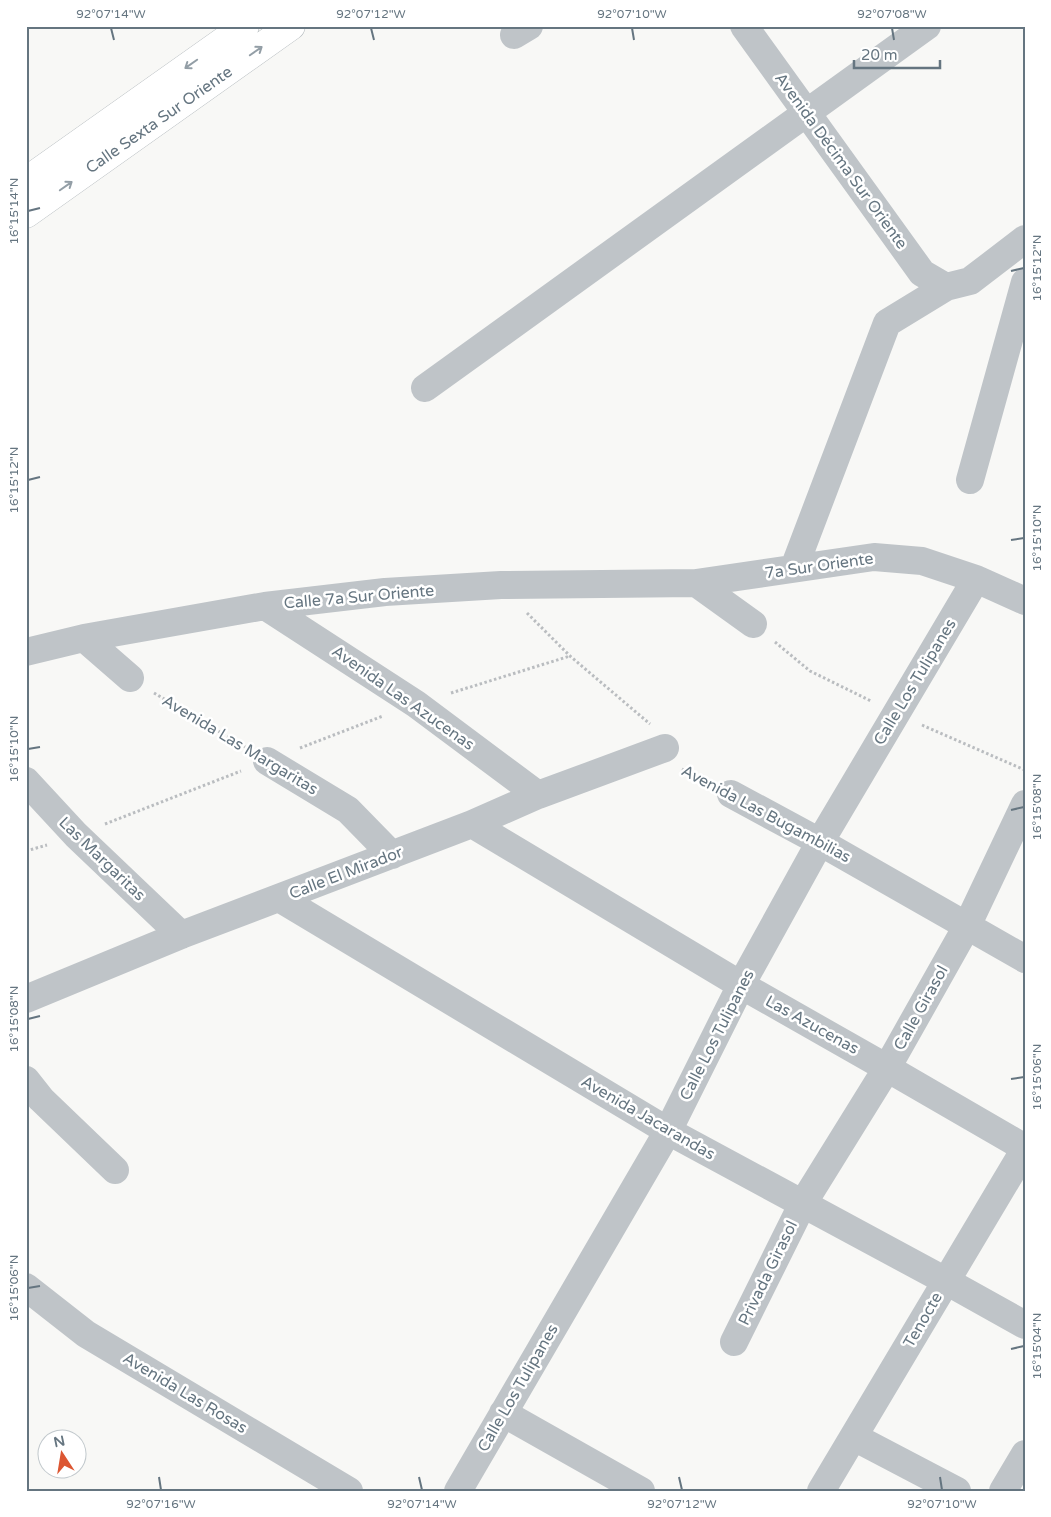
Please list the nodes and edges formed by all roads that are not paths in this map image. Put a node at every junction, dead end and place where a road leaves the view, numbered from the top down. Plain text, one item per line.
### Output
1 (245, 26) edge
2 (291, 26) edge
3 (744, 26) edge
4 (927, 26) edge
5 (807, 113) junction
6 (26, 181) edge
7 (26, 214) edge
8 (1025, 239) edge
9 (1025, 282) edge
10 (946, 287) junction
11 (425, 388) dead end
12 (970, 480) dead end
13 (794, 568) junction
14 (976, 579) junction
15 (696, 583) junction
16 (1025, 601) edge
17 (265, 606) junction
18 (753, 624) dead end
19 (84, 638) junction
20 (26, 652) edge
21 (130, 678) road end
22 (665, 748) road end
23 (267, 760) road end
24 (26, 781) edge
25 (730, 794) road end
26 (538, 795) junction
27 (1025, 804) edge
28 (472, 824) junction
29 (820, 842) junction
30 (392, 855) junction
31 (279, 898) junction
32 (967, 926) junction
33 (181, 934) junction
34 (1025, 959) edge
35 (741, 985) junction
36 (28, 996) edge
37 (888, 1068) junction
38 (26, 1080) edge
39 (668, 1131) junction
40 (1025, 1149) edge
41 (115, 1170) dead end
42 (802, 1204) junction
43 (946, 1281) junction
44 (26, 1287) edge
45 (1025, 1325) edge
46 (734, 1342) dead end
47 (503, 1413) junction
48 (854, 1437) junction
49 (1025, 1454) edge
50 (349, 1491) edge
51 (458, 1491) edge
52 (641, 1491) edge
53 (822, 1491) edge
54 (957, 1491) edge
55 (1003, 1491) edge

1 -> 6 main road, Calle Sexta Sur Oriente
7 -> 2 main road, Calle Sexta Sur Oriente
3 - 5 street, Avenida Décima Sur Oriente
4 - 5 street
5 - 10 street, Avenida Décima Sur Oriente
5 - 11 street
8 - 10 street
9 - 12 street
10 - 13 street
13 - 14 street, 7a Sur Oriente
13 - 15 street, 7a Sur Oriente
14 - 16 street, 7a Sur Oriente
14 - 29 street, Calle Los Tulipanes
15 - 17 street, Calle 7a Sur Oriente
15 - 18 street
17 - 19 street, Calle 7a Sur Oriente
17 - 26 street, Avenida Las Azucenas
19 - 20 street, Calle 7a Sur Oriente
19 - 21 street
22 - 26 street, Calle El Mirador
23 - 30 street, Avenida Las Margaritas
24 - 33 street, Las Margaritas
25 - 29 street, Avenida Las Bugambilias
26 - 28 street, Calle El Mirador
27 - 32 street, Calle Girasol
28 - 30 street, Calle El Mirador
28 - 35 street, Las Azucenas
29 - 32 street, Avenida Las Bugambilias
29 - 35 street, Calle Los Tulipanes
30 - 31 street, Calle El Mirador
31 - 33 street, Calle El Mirador
31 - 39 street, Avenida Jacarandas
32 - 34 street, Avenida Las Bugambilias
32 - 37 street, Calle Girasol
33 - 36 street, Calle El Mirador
35 - 37 street, Las Azucenas
35 - 39 street, Calle Los Tulipanes
37 - 40 street, Las Azucenas
37 - 42 street, Calle Girasol
38 - 41 street
39 - 42 street, Avenida Jacarandas
39 - 47 street, Calle Los Tulipanes
40 - 43 street, Tenocte
42 - 43 street, Avenida Jacarandas
42 - 46 street, Privada Girasol
43 - 45 street, Avenida Jacarandas
43 - 48 street, Tenocte
44 - 50 street, Avenida Las Rosas
47 - 51 street, Calle Los Tulipanes
47 - 52 street
48 - 53 street, Tenocte
48 - 54 street
49 - 55 street

